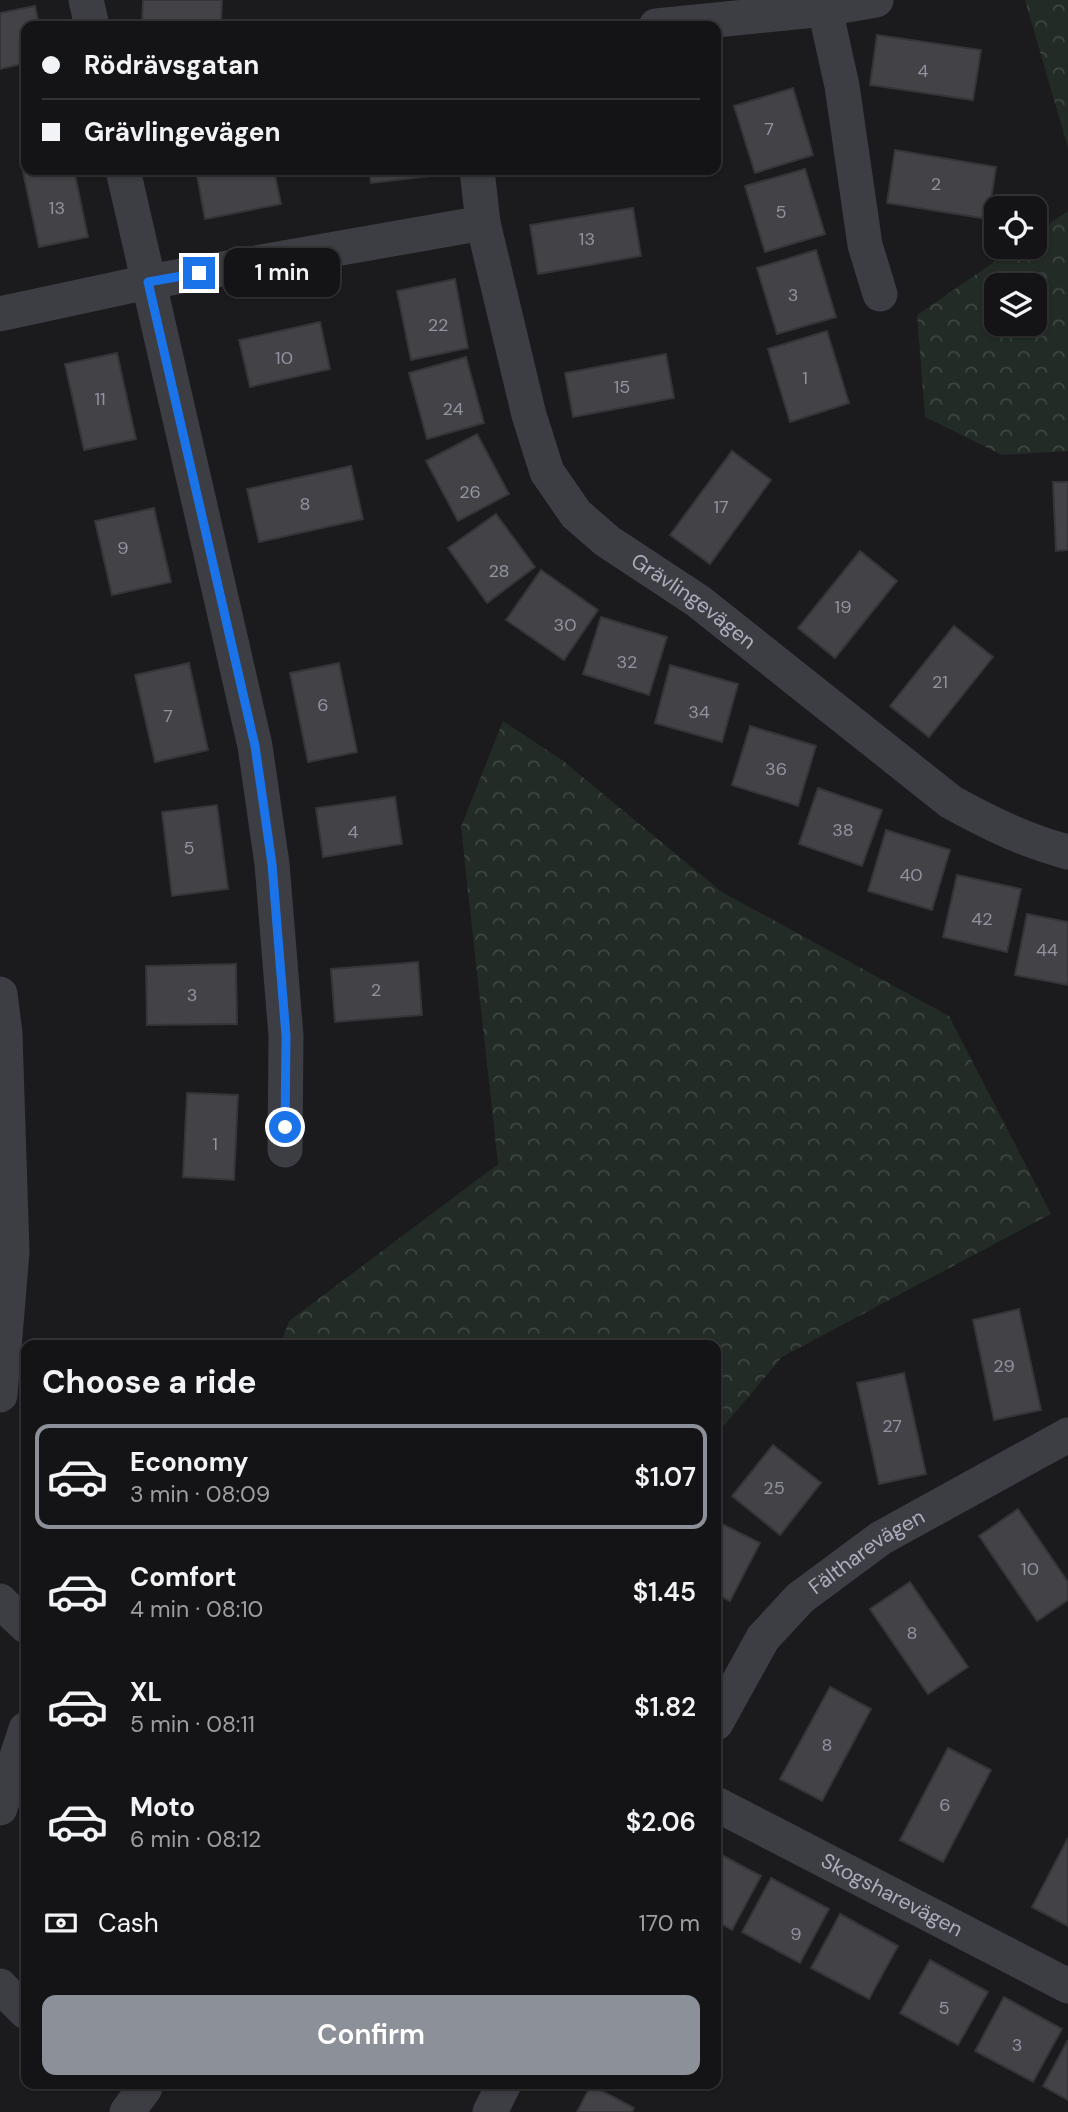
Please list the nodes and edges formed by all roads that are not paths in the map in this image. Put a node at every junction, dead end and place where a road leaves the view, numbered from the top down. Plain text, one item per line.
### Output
1 (86, 0) edge
2 (876, 0) edge
3 (825, 9) junction
4 (91, 21) edge
5 (706, 21) edge
6 (124, 175) edge
7 (478, 175) edge
8 (483, 223) junction
9 (148, 282) junction
10 (880, 294) dead end
11 (0, 314) edge
12 (1068, 852) edge
13 (0, 994) edge
14 (285, 1150) dead end
15 (0, 1395) edge
16 (1068, 1435) edge
17 (0, 1601) edge
18 (21, 1621) edge
19 (721, 1714) edge
20 (21, 1744) edge
21 (721, 1807) edge
22 (0, 1808) edge
23 (0, 1986) edge
24 (1068, 1986) edge
25 (21, 2007) edge
26 (144, 2089) edge
27 (502, 2089) edge
28 (127, 2112) edge
29 (490, 2112) edge

1 - 4 street
2 - 3 street
3 - 5 street
3 - 10 street
6 - 9 street
7 - 8 street, Grävlingevägen
8 - 9 street
8 - 12 street, Grävlingevägen
9 - 11 street
9 - 14 street
13 - 15 street
16 - 19 street, Fältharevägen
17 - 18 street
20 - 22 street
21 - 24 street, Skogsharevägen
23 - 25 street
26 - 28 street
27 - 29 street

